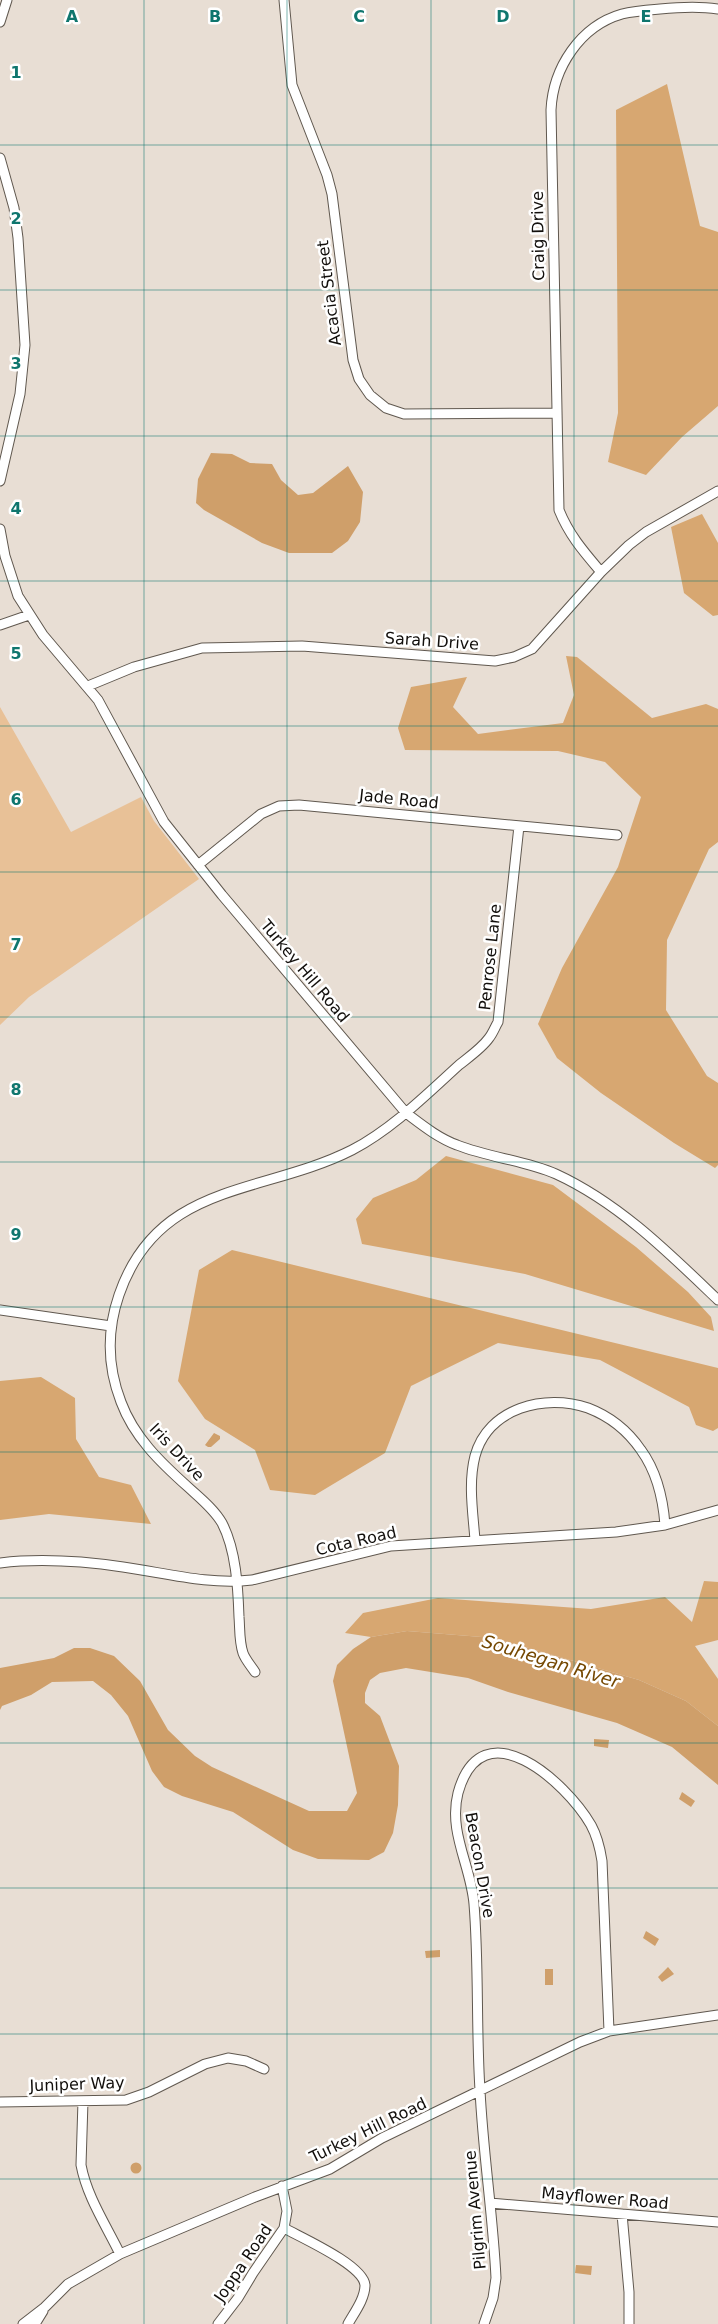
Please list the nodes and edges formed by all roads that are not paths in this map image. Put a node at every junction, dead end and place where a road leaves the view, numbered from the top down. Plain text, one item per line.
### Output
1 (7, 0) edge
2 (284, 0) edge
3 (718, 9) edge
4 (0, 22) edge
5 (0, 158) edge
6 (556, 412) junction
7 (0, 480) edge
8 (718, 491) edge
9 (0, 529) edge
10 (601, 572) junction
11 (28, 615) junction
12 (0, 625) edge
13 (88, 686) junction
14 (519, 826) junction
15 (617, 835) dead end
16 (198, 865) junction
17 (406, 1113) junction
18 (718, 1300) edge
19 (0, 1310) edge
20 (111, 1326) junction
21 (718, 1510) edge
22 (665, 1525) junction
23 (475, 1540) junction
24 (0, 1562) edge
25 (236, 1582) junction
26 (255, 1672) dead end
27 (718, 2015) edge
28 (609, 2031) junction
29 (264, 2069) dead end
30 (480, 2092) junction
31 (83, 2101) junction
32 (0, 2102) edge
33 (282, 2186) junction
34 (490, 2203) junction
35 (622, 2214) junction
36 (718, 2222) edge
37 (284, 2228) junction
38 (120, 2254) junction
39 (45, 2306) junction
40 (23, 2324) edge
41 (35, 2324) edge
42 (218, 2324) edge
43 (348, 2324) edge
44 (484, 2324) edge
45 (629, 2324) edge

1 - 4 street
2 - 6 street, Acacia Street
3 - 6 street, Craig Drive
5 - 7 street
6 - 10 street, Craig Drive
8 - 10 street, Sarah Drive
9 - 11 street, Turkey Hill Road
10 - 13 street, Sarah Drive
11 - 12 street
11 - 13 street, Turkey Hill Road
13 - 16 street, Turkey Hill Road
14 - 15 street, Jade Road
14 - 16 street, Jade Road
14 - 17 street, Penrose Lane
16 - 17 street, Turkey Hill Road
17 - 18 street, Turkey Hill Road
17 - 20 street, Iris Drive
19 - 20 street
20 - 25 street, Iris Drive
21 - 22 street, Cota Road
22 - 23 street, Cota Road
22 - 23 street
23 - 25 street, Cota Road
24 - 25 street, Cota Road
25 - 26 street, Iris Drive
27 - 28 street, Turkey Hill Road
28 - 30 street, Turkey Hill Road
28 - 30 street, Beacon Drive
29 - 31 street, Juniper Way
30 - 33 street, Turkey Hill Road
30 - 34 street, Pilgrim Avenue
31 - 32 street, Juniper Way
31 - 38 street
33 - 37 street, Joppa Road
33 - 38 street, Turkey Hill Road
34 - 35 street, Mayflower Road
34 - 44 street, Pilgrim Avenue
35 - 36 street, Mayflower Road
35 - 45 street
37 - 42 street, Joppa Road
37 - 43 street
38 - 39 street, Turkey Hill Road
39 - 40 street, Turkey Hill Road
39 - 41 street, Turkey Hill Road

